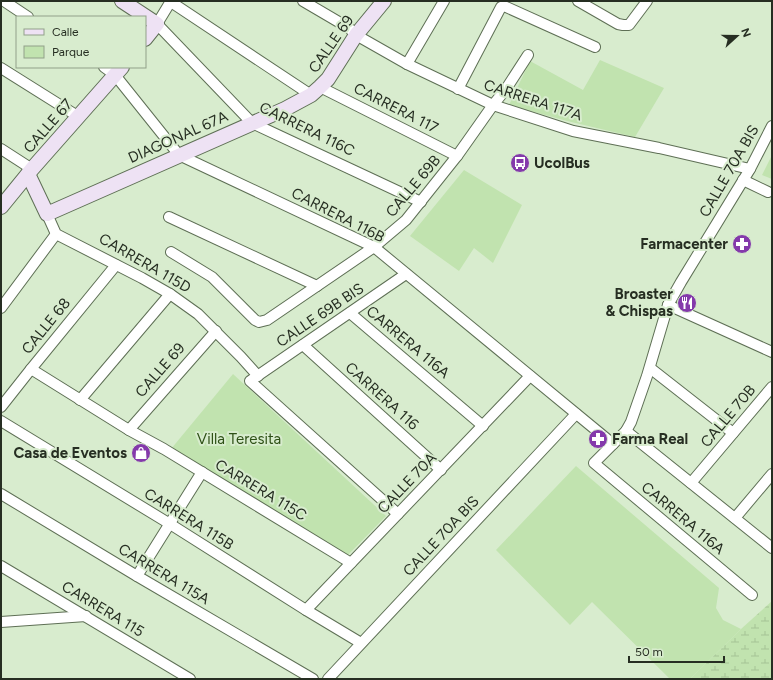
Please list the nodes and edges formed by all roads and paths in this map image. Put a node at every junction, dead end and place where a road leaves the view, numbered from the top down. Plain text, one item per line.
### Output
1 (4, 1) edge
2 (122, 1) edge
3 (303, 1) edge
4 (384, 1) edge
5 (444, 1) edge
6 (578, 1) edge
7 (647, 1) edge
8 (171, 2) edge
9 (26, 16) edge
10 (145, 16) edge
11 (146, 17) edge
12 (157, 24) junction
13 (356, 35) junction
14 (146, 38) edge
15 (595, 47) dead end
16 (528, 55) dead end
17 (407, 64) junction
18 (1, 68) edge
19 (113, 70) edge
20 (458, 89) junction
21 (316, 91) junction
22 (493, 105) junction
23 (79, 117) junction
24 (252, 123) junction
25 (772, 126) edge
26 (1, 149) edge
27 (179, 155) junction
28 (458, 156) junction
29 (750, 169) junction
30 (30, 172) junction
31 (743, 180) junction
32 (768, 192) dead end
33 (421, 202) junction
34 (1, 207) edge
35 (47, 214) junction
36 (169, 217) dead end
37 (56, 234) junction
38 (374, 247) junction
39 (171, 252) dead end
40 (116, 265) junction
41 (406, 274) junction
42 (317, 286) junction
43 (170, 294) junction
44 (668, 305) junction
45 (1, 308) edge
46 (350, 313) junction
47 (216, 331) junction
48 (303, 345) junction
49 (772, 352) edge
50 (650, 368) junction
51 (31, 369) junction
52 (530, 376) junction
53 (254, 379) junction
54 (772, 387) edge
55 (80, 400) junction
56 (1, 407) edge
57 (576, 414) junction
58 (1, 421) edge
59 (483, 426) junction
60 (129, 430) junction
61 (626, 431) junction
62 (733, 433) junction
63 (613, 444) junction
64 (594, 463) joint
65 (441, 470) junction
66 (202, 472) junction
67 (772, 474) edge
68 (691, 483) junction
69 (1, 494) edge
70 (398, 514) junction
71 (735, 518) junction
72 (170, 524) junction
73 (772, 548) edge
74 (351, 563) junction
75 (1, 566) edge
76 (137, 576) junction
77 (752, 595) dead end
78 (306, 610) junction
79 (86, 616) junction
80 (1, 622) edge
81 (361, 643) junction
82 (190, 679) edge
83 (313, 679) edge
84 (328, 679) edge

1 - 9 street
2 - 10 street, CARRERA 116C
3 - 13 street, CARRERA 117A
4 - 13 street, CALLE 69
5 - 17 street
6 - 7 street
8 - 12 street
8 - 21 street, CARRERA 117
11 - 12 street, CARRERA 116C
12 - 14 street
12 - 24 street, CARRERA 116C
13 - 17 street, CARRERA 117A
13 - 21 street, CALLE 69
15 - 20 street
16 - 22 street, CALLE 69B
17 - 20 street, CARRERA 117A
18 - 23 street
19 - 23 street, CALLE 67
19 - 27 street, CARRERA 116B
20 - 22 street, CARRERA 117A
21 - 24 street, DIAGONAL 67A
21 - 28 street, CARRERA 117
22 - 28 street, CALLE 69B
22 - 29 street, CARRERA 117A
23 - 30 street, CALLE 67
24 - 27 street, DIAGONAL 67A
24 - 33 street, CARRERA 116C
25 - 29 street, CALLE 70A BIS
26 - 30 street
27 - 35 street, DIAGONAL 67A
27 - 38 street, CARRERA 116B
28 - 33 street, CALLE 69B
29 - 31 street, CALLE 70A BIS
30 - 34 street, CALLE 67
30 - 35 street
31 - 32 street
31 - 44 street, CALLE 70A BIS
33 - 38 street, CALLE 69B
35 - 37 street
36 - 42 street
37 - 40 street, CARRERA 115D
37 - 45 street
38 - 41 street, CARRERA 116B
38 - 42 street, CALLE 69B
39 - 42 street, CALLE 69B
40 - 43 street, CARRERA 115D
40 - 51 street, CALLE 68
41 - 46 street, CALLE 69B BIS
41 - 52 street, CARRERA 116B
43 - 47 street, CARRERA 115D
43 - 55 street
44 - 49 street
44 - 50 street, CALLE 70A BIS
46 - 48 street, CALLE 69B BIS
46 - 59 street, CARRERA 116A
47 - 53 street, CARRERA 115D
47 - 60 street, CALLE 69
48 - 53 street, CALLE 69B BIS
48 - 65 street, CARRERA 116
50 - 61 street, CALLE 70A BIS
50 - 62 street
51 - 55 street, CARRERA 115C
51 - 56 street, CALLE 68
52 - 57 street, CARRERA 116B
52 - 59 street, CALLE 70A
53 - 70 street, CARRERA 115D
54 - 62 street, CALLE 70B
55 - 60 street, CARRERA 115C
57 - 63 street, CARRERA 116B
57 - 81 street, CALLE 70A BIS
58 - 72 street, CARRERA 115B
59 - 65 street, CALLE 70A
60 - 66 street, CARRERA 115C
61 - 63 street, CALLE 70A BIS
61 - 68 street
62 - 68 street, CALLE 70B
63 - 64 street, CALLE 70A BIS
64 - 77 street, CARRERA 116A
65 - 70 street, CALLE 70A
66 - 72 street
66 - 74 street, CARRERA 115C
67 - 71 street
68 - 71 street
69 - 76 street, CARRERA 115A
70 - 74 street, CALLE 70A
71 - 73 street
72 - 76 street
72 - 78 street, CARRERA 115B
74 - 78 street, CALLE 70A
75 - 79 street, CARRERA 115
76 - 83 street, CARRERA 115A
78 - 81 street, CARRERA 115B
79 - 80 street
79 - 82 street, CARRERA 115
81 - 84 street, CALLE 70A BIS

